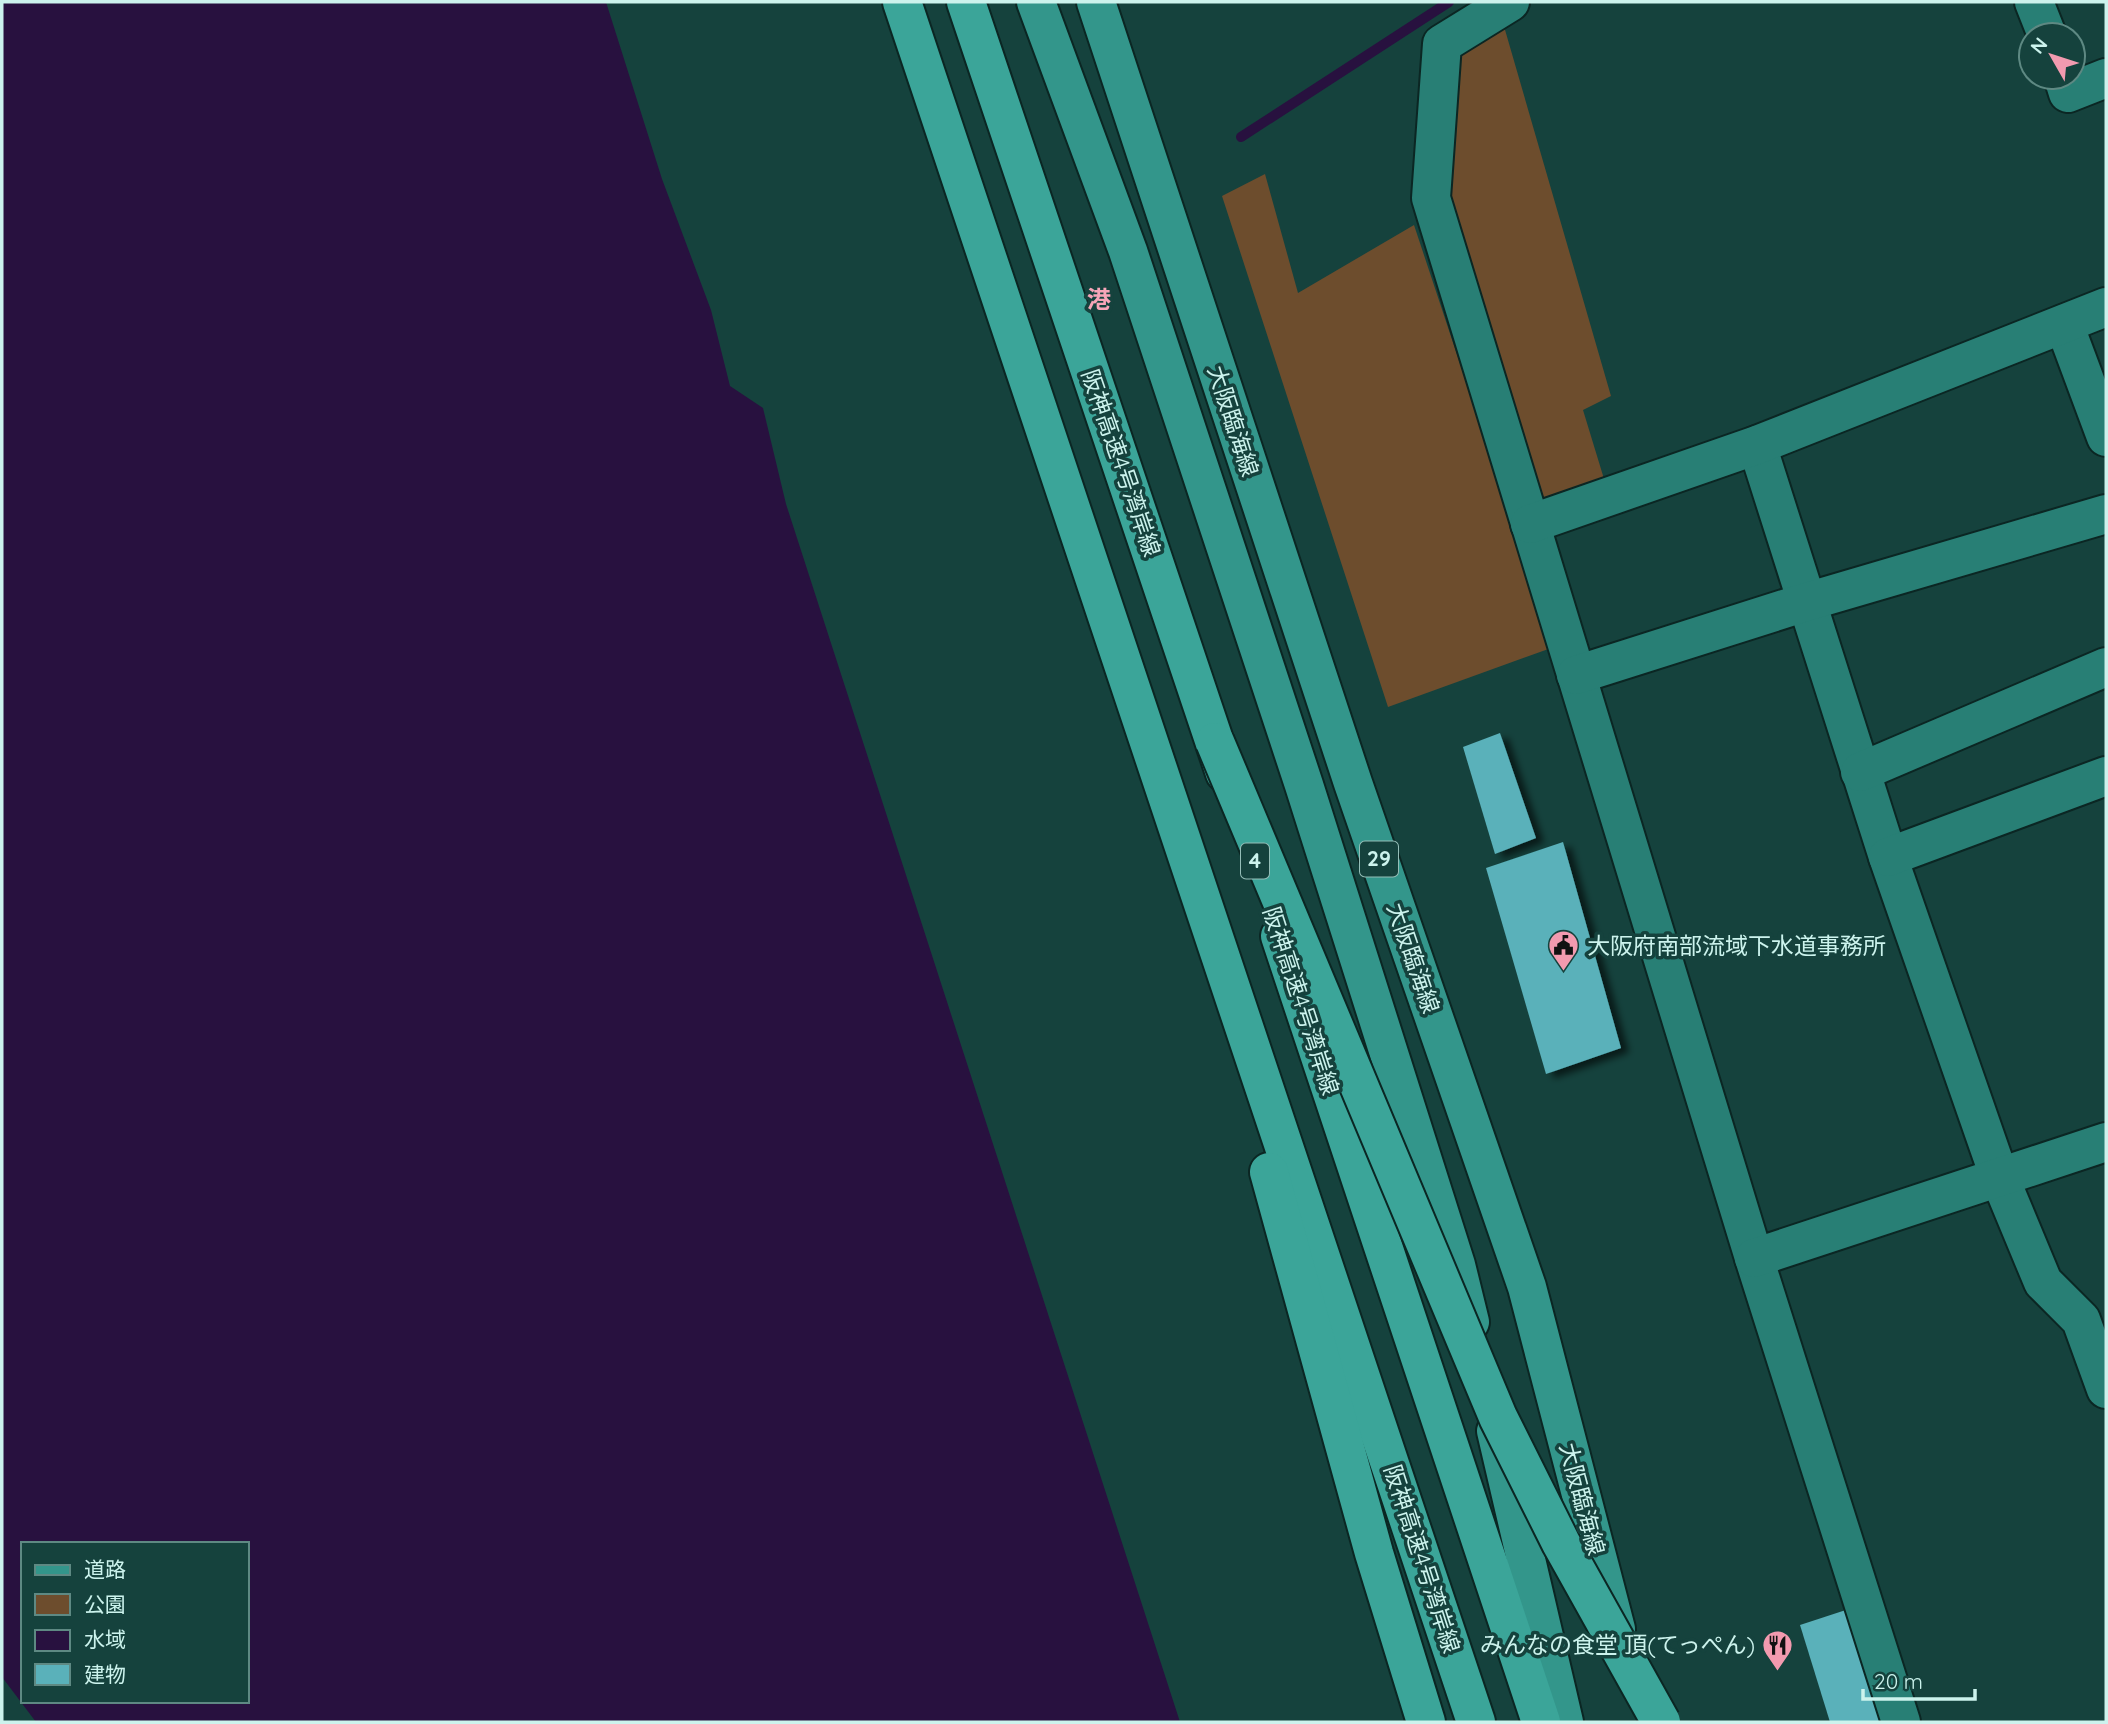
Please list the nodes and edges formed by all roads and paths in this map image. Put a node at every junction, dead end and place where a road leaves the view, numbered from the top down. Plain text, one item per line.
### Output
1 (902, 2) edge
2 (966, 2) edge
3 (1036, 2) edge
4 (1096, 2) edge
5 (1510, 2) edge
6 (2034, 2) edge
7 (2041, 21) edge
8 (2106, 78) edge
9 (2087, 86) edge
10 (2106, 307) edge
11 (2064, 324) junction
12 (2106, 437) edge
13 (1757, 445) junction
14 (2106, 514) edge
15 (1530, 524) junction
16 (1806, 602) junction
17 (2106, 667) edge
18 (1576, 675) junction
19 (1215, 742) junction
20 (1159, 764) junction
21 (1860, 772) junction
22 (2106, 776) edge
23 (1888, 857) junction
24 (2106, 1142) edge
25 (1999, 1176) junction
26 (1754, 1258) junction
27 (2106, 1389) edge
28 (1426, 1722) edge
29 (1476, 1722) edge
30 (1541, 1722) edge
31 (1564, 1722) edge
32 (1640, 1722) edge
33 (1661, 1722) edge
34 (1901, 1722) edge

1 - 20 highway, 阪神高速4号湾岸線
2 - 19 highway, 阪神高速4号湾岸線 / 4
3 - 31 main road, 大阪臨海線 / 29
4 - 32 main road, 大阪臨海線 / 29
5 - 15 street
6 - 7 street
8 - 9 street
10 - 11 street
11 - 12 street
11 - 13 street
13 - 15 street
13 - 16 street
14 - 16 street
15 - 18 street
16 - 18 street
16 - 21 street
17 - 21 street
18 - 26 street
19 - 30 highway, 阪神高速4号湾岸線 / 4, bridge
19 - 33 highway, bridge
20 - 28 highway
20 - 29 highway, 阪神高速4号湾岸線
21 - 23 street
22 - 23 street
23 - 25 street
24 - 25 street
25 - 26 street
25 - 27 street
26 - 34 street

